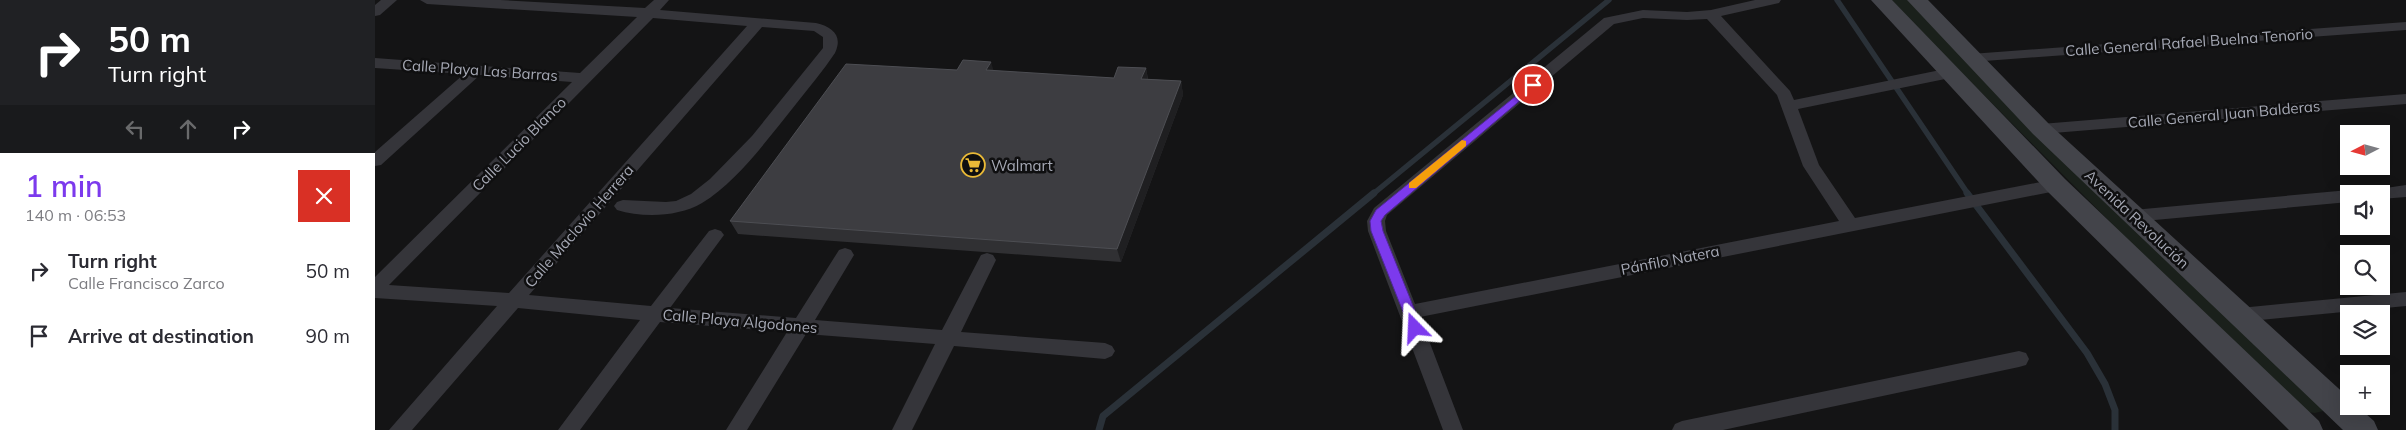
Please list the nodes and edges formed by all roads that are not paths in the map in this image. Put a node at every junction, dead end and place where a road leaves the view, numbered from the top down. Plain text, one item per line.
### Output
1 (390, 0) edge
2 (427, 0) edge
3 (662, 0) edge
4 (1881, 0) edge
5 (1917, 0) edge
6 (1768, 1) edge
7 (375, 12) edge
8 (650, 13) junction
9 (1711, 14) junction
10 (758, 22) junction
11 (2406, 26) edge
12 (1971, 58) junction
13 (375, 63) edge
14 (477, 70) junction
15 (1950, 73) junction
16 (584, 78) junction
17 (2406, 99) edge
18 (1790, 106) junction
19 (2041, 129) junction
20 (375, 161) edge
21 (2056, 185) junction
22 (2406, 191) edge
23 (2390, 193) edge
24 (2340, 197) edge
25 (623, 206) dead end
26 (2133, 216) junction
27 (1850, 224) junction
28 (715, 235) dead end
29 (845, 255) dead end
30 (987, 260) dead end
31 (375, 290) edge
32 (2406, 299) edge
33 (513, 300) junction
34 (1409, 312) junction
35 (656, 314) junction
36 (2240, 316) junction
37 (800, 326) junction
38 (948, 338) junction
39 (1105, 351) dead end
40 (2019, 359) dead end
41 (399, 430) edge
42 (568, 430) edge
43 (736, 430) edge
44 (902, 430) edge
45 (1453, 430) edge
46 (1683, 430) edge
47 (2308, 430) edge
48 (2363, 430) edge

1 - 7 street
2 - 8 street
3 - 8 street, Calle Lucio Blanco
4 - 15 street, Avenida Revolución
5 - 12 street, Avenida Revolución
6 - 9 street
8 - 10 street
8 - 16 street, Calle Lucio Blanco
9 - 18 street
9 - 34 street
10 - 25 street
10 - 33 street, Calle Maclovio Herrera
11 - 12 street, Calle General Rafael Buelna Tenorio
12 - 19 street, Avenida Revolución
13 - 14 street, Calle Playa Las Barras
14 - 16 street, Calle Playa Las Barras
14 - 20 street
15 - 18 street
15 - 21 street, Avenida Revolución
16 - 31 street, Calle Lucio Blanco
17 - 19 street, Calle General Juan Balderas
18 - 27 street
19 - 26 street, Avenida Revolución
21 - 27 street, Pánfilo Natera
21 - 47 street, Avenida Revolución
22 - 23 street
24 - 26 street
26 - 36 street, Avenida Revolución
27 - 34 street, Pánfilo Natera
28 - 35 street
29 - 37 street
30 - 38 street
31 - 33 street, Calle Playa Algodones
32 - 36 street
33 - 35 street, Calle Playa Algodones
33 - 41 street, Calle Maclovio Herrera
34 - 45 street
35 - 37 street, Calle Playa Algodones
35 - 42 street
36 - 48 street, Avenida Revolución
37 - 38 street, Calle Playa Algodones
37 - 43 street
38 - 39 street, Calle Playa Algodones
38 - 44 street
40 - 46 street

